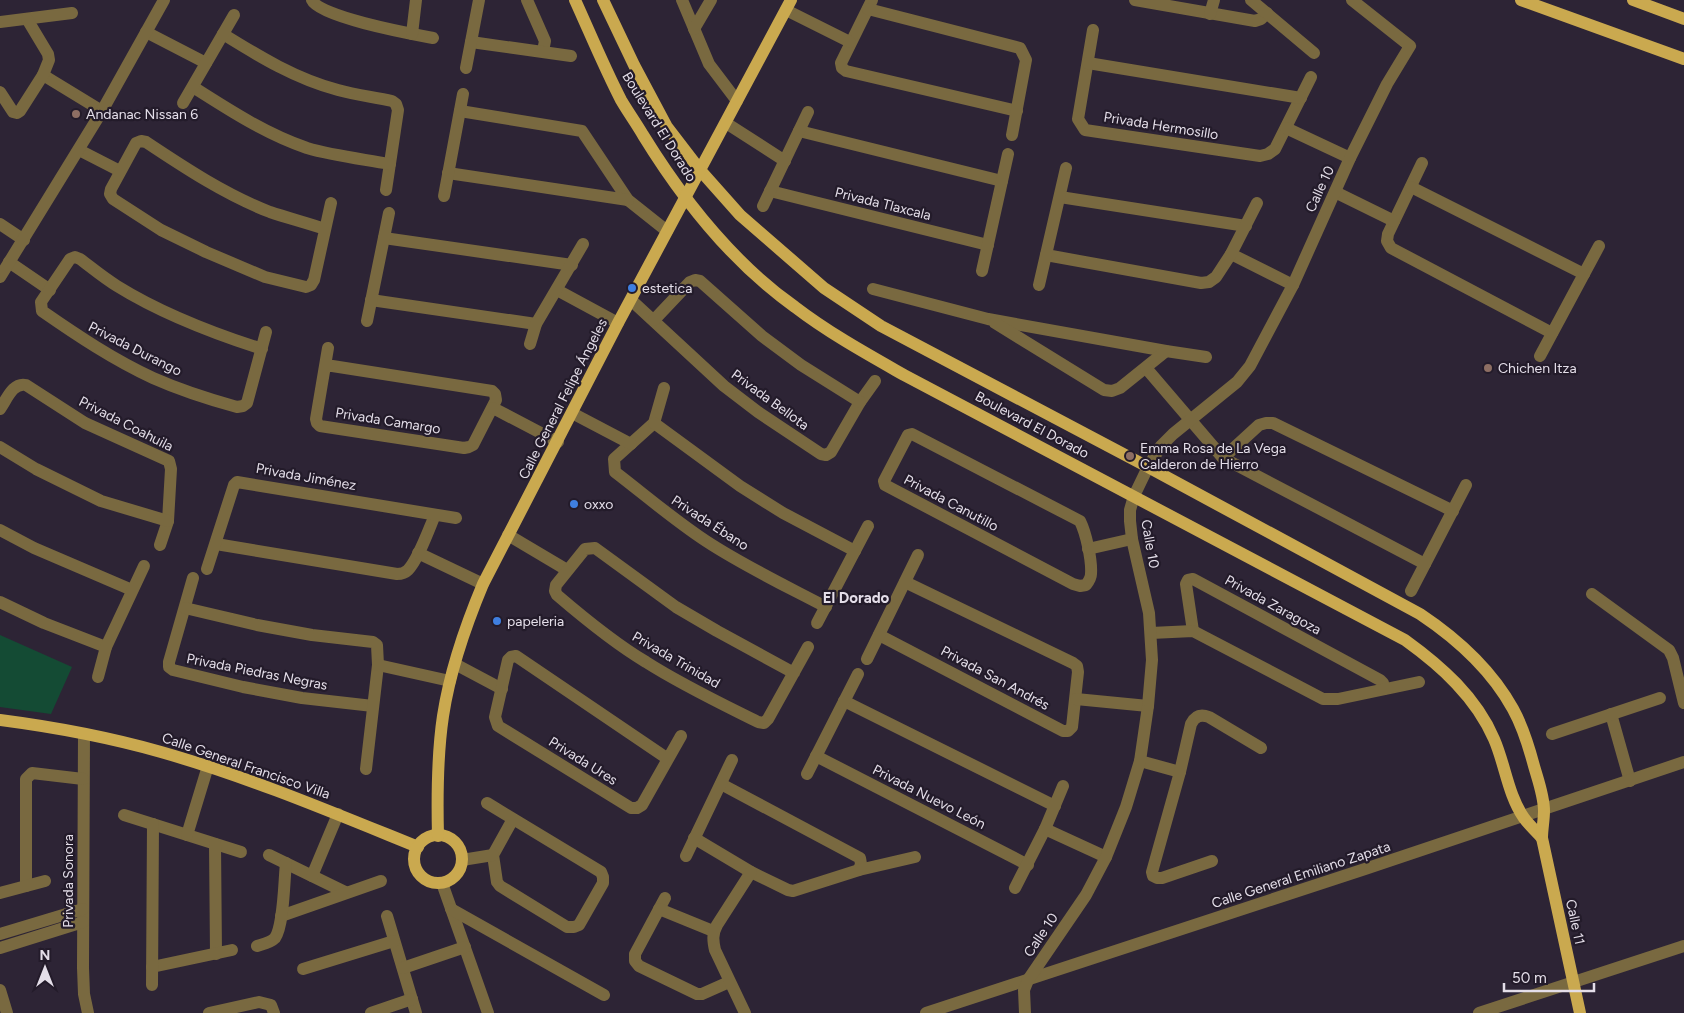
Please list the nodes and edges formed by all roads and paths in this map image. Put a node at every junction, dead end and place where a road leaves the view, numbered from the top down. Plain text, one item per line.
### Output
1 (164, 0) edge
2 (312, 0) edge
3 (416, 0) edge
4 (479, 0) edge
5 (527, 0) edge
6 (575, 0) edge
7 (603, 0) edge
8 (682, 0) edge
9 (711, 0) edge
10 (1135, 0) edge
11 (1214, 0) edge
12 (1251, 0) edge
13 (1352, 0) edge
14 (1521, 0) edge
15 (1633, 0) edge
16 (870, 4) edge
17 (789, 5) edge
18 (72, 13) dead end
19 (1210, 14) junction
20 (1267, 14) junction
21 (234, 15) dead end
22 (27, 19) junction
23 (1684, 19) edge
24 (0, 22) edge
25 (694, 29) junction
26 (1092, 30) dead end
27 (146, 32) junction
28 (223, 34) junction
29 (412, 34) junction
30 (433, 38) dead end
31 (471, 42) junction
32 (850, 42) junction
33 (543, 52) junction
34 (1314, 54) dead end
35 (571, 56) dead end
36 (1684, 59) edge
37 (206, 63) junction
38 (1088, 63) junction
39 (466, 68) dead end
40 (43, 75) junction
41 (1311, 77) dead end
42 (193, 87) junction
43 (0, 92) edge
44 (463, 94) dead end
45 (1301, 98) junction
46 (737, 102) junction
47 (183, 103) dead end
48 (102, 111) junction
49 (460, 111) junction
50 (1017, 111) junction
51 (808, 112) dead end
52 (726, 123) junction
53 (1286, 128) junction
54 (799, 131) junction
55 (1012, 135) dead end
56 (79, 150) junction
57 (1008, 154) dead end
58 (1350, 158) junction
59 (785, 161) junction
60 (1422, 163) dead end
61 (390, 164) junction
62 (1066, 168) dead end
63 (700, 170) junction
64 (120, 171) junction
65 (448, 173) junction
66 (1002, 181) junction
67 (1411, 187) junction
68 (386, 190) dead end
69 (770, 191) junction
70 (1335, 192) junction
71 (444, 196) dead end
72 (685, 197) junction
73 (1060, 197) junction
74 (628, 200) junction
75 (331, 202) dead end
76 (1257, 203) dead end
77 (763, 206) dead end
78 (389, 213) dead end
79 (1394, 221) junction
80 (0, 224) edge
81 (1246, 226) junction
82 (325, 229) junction
83 (667, 231) junction
84 (384, 238) junction
85 (24, 240) junction
86 (583, 244) dead end
87 (988, 245) junction
88 (1599, 246) dead end
89 (1231, 254) junction
90 (1046, 255) junction
91 (9, 262) junction
92 (572, 265) junction
93 (982, 271) dead end
94 (1584, 274) junction
95 (0, 277) edge
96 (1039, 284) dead end
97 (1292, 285) junction
98 (873, 289) dead end
99 (50, 290) junction
100 (557, 290) junction
101 (371, 300) junction
102 (631, 300) junction
103 (988, 319) junction
104 (654, 320) junction
105 (367, 321) dead end
106 (618, 323) junction
107 (536, 324) junction
108 (266, 332) dead end
109 (1552, 333) junction
110 (530, 344) dead end
111 (328, 348) dead end
112 (262, 349) junction
113 (1166, 351) junction
114 (1540, 356) dead end
115 (1206, 357) dead end
116 (326, 364) junction
117 (1146, 368) junction
118 (875, 381) dead end
119 (664, 388) dead end
120 (860, 402) junction
121 (0, 408) edge
122 (493, 408) junction
123 (572, 413) junction
124 (1190, 420) junction
125 (654, 423) junction
126 (558, 442) junction
127 (631, 444) junction
128 (0, 447) edge
129 (1223, 458) junction
130 (1148, 467) junction
131 (1466, 485) dead end
132 (1134, 496) junction
133 (1453, 511) junction
134 (435, 515) junction
135 (456, 518) dead end
136 (168, 521) junction
137 (868, 526) dead end
138 (0, 530) edge
139 (508, 536) junction
140 (1132, 539) junction
141 (216, 544) junction
142 (160, 545) dead end
143 (1088, 549) junction
144 (855, 551) junction
145 (418, 553) junction
146 (918, 555) dead end
147 (1425, 564) junction
148 (144, 566) dead end
149 (207, 569) dead end
150 (567, 570) junction
151 (193, 578) dead end
152 (905, 582) junction
153 (483, 584) junction
154 (132, 590) junction
155 (1411, 591) dead end
156 (1592, 594) dead end
157 (0, 602) edge
158 (826, 607) junction
159 (185, 608) junction
160 (818, 623) dead end
161 (1193, 631) junction
162 (1151, 633) junction
163 (879, 635) junction
164 (106, 647) junction
165 (808, 647) dead end
166 (867, 659) dead end
167 (454, 664) junction
168 (378, 665) junction
169 (794, 672) junction
170 (858, 674) dead end
171 (98, 677) dead end
172 (450, 681) junction
173 (1418, 682) dead end
174 (502, 689) junction
175 (1384, 689) junction
176 (1660, 698) dead end
177 (1076, 699) junction
178 (844, 701) junction
179 (1684, 702) edge
180 (372, 706) junction
181 (1148, 706) junction
182 (1612, 714) junction
183 (0, 720) edge
184 (84, 734) junction
185 (1552, 734) dead end
186 (681, 736) dead end
187 (1262, 748) dead end
188 (816, 756) junction
189 (668, 759) junction
190 (732, 760) dead end
191 (1140, 760) junction
192 (1684, 762) edge
193 (208, 766) junction
194 (366, 769) dead end
195 (1180, 772) junction
196 (807, 774) dead end
197 (83, 779) junction
198 (1630, 781) junction
199 (721, 784) junction
200 (1064, 786) dead end
201 (487, 803) dead end
202 (1055, 806) junction
203 (1544, 809) junction
204 (338, 814) junction
205 (124, 815) dead end
206 (1523, 817) junction
207 (513, 819) junction
208 (153, 824) junction
209 (1046, 829) junction
210 (186, 835) junction
211 (438, 836) junction
212 (694, 838) junction
213 (1542, 838) junction
214 (215, 844) junction
215 (418, 847) junction
216 (241, 852) dead end
217 (269, 855) dead end
218 (493, 855) junction
219 (686, 856) dead end
220 (915, 857) dead end
221 (1106, 857) junction
222 (462, 860) junction
223 (1212, 861) dead end
224 (286, 863) junction
225 (1028, 865) junction
226 (859, 870) junction
227 (752, 872) junction
228 (312, 876) junction
229 (382, 880) dead end
230 (45, 881) dead end
231 (442, 883) junction
232 (26, 886) junction
233 (1015, 888) dead end
234 (0, 892) edge
235 (345, 892) junction
236 (83, 909) junction
237 (451, 909) junction
238 (281, 916) junction
239 (387, 916) dead end
240 (83, 922) junction
241 (713, 932) junction
242 (0, 934) edge
243 (394, 941) junction
244 (257, 946) dead end
245 (1684, 946) edge
246 (465, 947) junction
247 (0, 948) edge
248 (232, 950) dead end
249 (216, 954) junction
250 (152, 967) junction
251 (402, 968) junction
252 (303, 969) dead end
253 (1028, 980) junction
254 (729, 982) junction
255 (1573, 982) junction
256 (152, 985) dead end
257 (0, 990) edge
258 (604, 995) dead end
259 (412, 999) junction
260 (7, 1013) edge
261 (88, 1013) edge
262 (209, 1013) edge
263 (274, 1013) edge
264 (371, 1013) edge
265 (416, 1013) edge
266 (488, 1013) edge
267 (745, 1013) edge
268 (926, 1013) edge
269 (1025, 1013) edge
270 (1479, 1013) edge
271 (1580, 1013) edge

1 - 27 street
2 - 29 street
3 - 29 street
4 - 31 street
5 - 33 street
6 - 72 main road, Boulevard El Dorado
7 - 63 main road, Boulevard El Dorado
8 - 25 street
9 - 25 street
10 - 19 street
11 - 19 street
12 - 20 street
13 - 58 street, Calle 10
14 - 36 main road
15 - 23 main road
16 - 32 street
16 - 50 street
17 - 32 street
17 - 46 main road, Calle General Felipe Ángeles
18 - 22 street
19 - 20 street
20 - 34 street
21 - 28 street
22 - 24 street
22 - 40 street
25 - 46 street
26 - 38 street, Privada Hermosillo
27 - 37 street
27 - 48 street
28 - 37 street
28 - 61 street
29 - 30 street
31 - 33 street
31 - 39 street
32 - 50 street
33 - 35 street
37 - 42 street
38 - 45 street
38 - 53 street, Privada Hermosillo
40 - 43 street
40 - 48 street
41 - 45 street, Privada Hermosillo
42 - 47 street
42 - 61 street
44 - 49 street
45 - 53 street, Privada Hermosillo
46 - 52 main road, Calle General Felipe Ángeles
48 - 56 street
49 - 65 street
49 - 74 street
50 - 55 street
51 - 54 street
52 - 59 street
52 - 63 main road, Calle General Felipe Ángeles
53 - 58 street
54 - 59 street
54 - 66 street
56 - 64 street
56 - 85 street
57 - 66 street
58 - 70 street, Calle 10
59 - 69 street
60 - 67 street
61 - 68 street
62 - 73 street
63 - 72 main road, Calle General Felipe Ángeles
63 - 130 main road, Boulevard El Dorado
64 - 82 street
64 - 82 street
65 - 71 street
65 - 74 street
66 - 87 street
67 - 79 street
67 - 94 street
69 - 77 street
69 - 87 street, Privada Tlaxcala
70 - 79 street
70 - 97 street, Calle 10
72 - 83 main road, Calle General Felipe Ángeles
72 - 132 main road, Boulevard El Dorado
73 - 81 street
73 - 90 street
74 - 83 street
75 - 82 street
76 - 81 street
78 - 84 street
79 - 109 street
80 - 85 street
81 - 89 street
83 - 102 main road, Calle General Felipe Ángeles
84 - 92 street
84 - 101 street
85 - 91 street
86 - 92 street
87 - 93 street
88 - 94 street
89 - 90 street
89 - 97 street
90 - 96 street
91 - 95 street
91 - 99 street
92 - 100 street
94 - 109 street
97 - 124 street, Calle 10
98 - 103 street
99 - 112 street, Privada Durango
99 - 112 street, Privada Durango
100 - 106 street
100 - 107 street
101 - 105 street
101 - 107 street
102 - 104 street, Privada Bellota
102 - 106 main road, Calle General Felipe Ángeles
103 - 113 street
103 - 117 street
104 - 120 street
104 - 120 street, Privada Bellota
106 - 123 main road, Calle General Felipe Ángeles
107 - 110 street
108 - 112 street, Privada Durango
109 - 114 street
111 - 116 street, Privada Camargo
113 - 115 street
113 - 117 street
116 - 122 street
116 - 122 street, Privada Camargo
117 - 124 street
118 - 120 street, Privada Bellota
119 - 125 street
121 - 136 street, Privada Coahuila
122 - 126 street
123 - 126 main road, Calle General Felipe Ángeles
123 - 127 street
124 - 129 street
124 - 130 street, Calle 10
125 - 127 street, Privada Ébano
125 - 144 street
126 - 139 main road, Calle General Felipe Ángeles
127 - 158 street, Privada Ébano
128 - 136 street
129 - 133 street
129 - 147 street
130 - 132 street, Calle 10
130 - 203 main road, Boulevard El Dorado
131 - 133 street
132 - 140 street, Calle 10
132 - 206 main road, Boulevard El Dorado
133 - 147 street
134 - 135 street, Privada Jiménez
134 - 141 street, Privada Jiménez
134 - 145 street
136 - 142 street, Privada Coahuila
137 - 144 street
138 - 154 street
139 - 150 street
139 - 153 main road, Calle General Felipe Ángeles
140 - 143 street
140 - 162 street, Calle 10
141 - 145 street
141 - 149 street, Privada Jiménez
143 - 143 street, Privada Canutillo
144 - 158 street
145 - 153 street
146 - 152 street
147 - 155 street
148 - 154 street
150 - 169 street, Privada Trinidad
150 - 169 street, Privada Trinidad
151 - 159 street, Privada Piedras Negras
152 - 163 street
152 - 177 street, Privada San Andrés
153 - 167 main road, Calle General Felipe Ángeles
154 - 164 street
156 - 179 street
157 - 164 street
158 - 160 street
159 - 168 street
159 - 180 street, Privada Piedras Negras
161 - 162 street
161 - 175 street
161 - 175 street, Privada Zaragoza
162 - 181 street, Calle 10
163 - 166 street
163 - 177 street, Privada San Andrés
164 - 171 street
165 - 169 street, Privada Trinidad
167 - 172 main road, Calle General Felipe Ángeles
167 - 174 street
168 - 172 street
168 - 180 street
170 - 178 street
172 - 211 main road, Calle General Felipe Ángeles
173 - 175 street
174 - 189 street, Privada Ures
174 - 189 street, Privada Ures
176 - 182 street
177 - 181 street
178 - 188 street
178 - 202 street
180 - 194 street
181 - 191 street, Calle 10
182 - 185 street
182 - 198 street
183 - 184 main road, Calle General Francisco Villa
184 - 193 main road, Calle General Francisco Villa
184 - 197 street, Privada Sonora
186 - 189 street, Privada Ures
187 - 195 street
188 - 196 street
188 - 225 street, Privada Nuevo León
190 - 199 street
191 - 195 street
191 - 221 street, Calle 10
192 - 198 street, Calle General Emiliano Zapata
193 - 204 main road, Calle General Francisco Villa
193 - 210 street
195 - 223 street
197 - 232 street
197 - 236 street, Privada Sonora
198 - 203 street, Calle General Emiliano Zapata
199 - 212 street
199 - 226 street
200 - 202 street
201 - 207 street
202 - 209 street
203 - 206 street, Calle General Emiliano Zapata
203 - 213 main road, Calle 11
204 - 215 main road, Calle General Francisco Villa
204 - 228 street
205 - 208 street
206 - 213 main road, Calle 11
206 - 253 street, Calle General Emiliano Zapata
207 - 218 street
207 - 218 street
208 - 210 street
208 - 250 street
209 - 221 street
209 - 225 street
210 - 214 street
211 - 215 main road
211 - 222 main road
212 - 219 street
212 - 227 street
213 - 255 main road, Calle 11
214 - 216 street
214 - 249 street
215 - 231 main road
217 - 224 street
218 - 222 street
220 - 226 street
221 - 253 street, Calle 10
222 - 231 main road
224 - 228 street
224 - 238 street
225 - 233 street
226 - 227 street
227 - 241 street
228 - 235 street
229 - 235 street
230 - 232 street, Privada Sonora
231 - 237 street
232 - 234 street, Privada Sonora
235 - 238 street
236 - 240 street, Privada Sonora
236 - 242 street
237 - 246 street
237 - 258 street
238 - 244 street
239 - 243 street
240 - 247 street
240 - 261 street, Privada Sonora
241 - 254 street
241 - 254 street
243 - 251 street
243 - 252 street
245 - 255 street
246 - 251 street
246 - 266 street
248 - 249 street
249 - 250 street
250 - 256 street
251 - 259 street
253 - 268 street, Calle General Emiliano Zapata
253 - 269 street, Calle 10
254 - 267 street
255 - 270 street
255 - 271 main road, Calle 11
257 - 260 street
259 - 264 street
259 - 265 street
262 - 263 street

